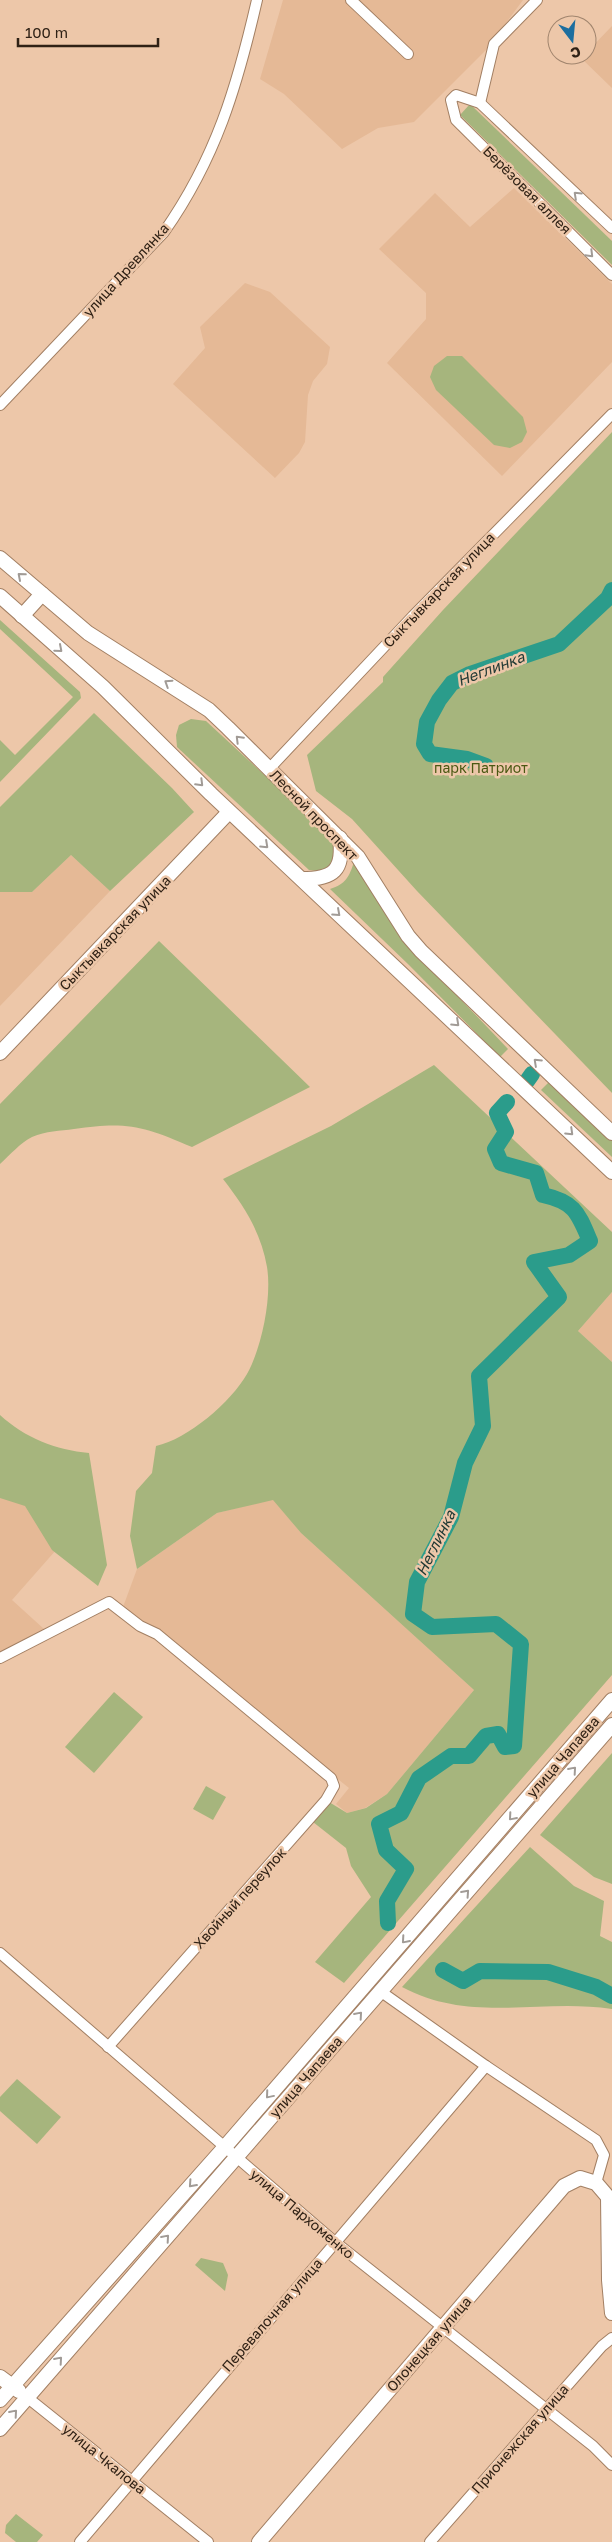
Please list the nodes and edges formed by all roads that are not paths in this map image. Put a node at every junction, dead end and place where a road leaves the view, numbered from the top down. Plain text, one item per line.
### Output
1 (257, 0) edge
2 (351, 0) edge
3 (537, 0) edge
4 (408, 54) dead end
5 (480, 103) junction
6 (612, 228) edge
7 (612, 275) edge
8 (0, 405) edge
9 (612, 414) edge
10 (0, 558) edge
11 (42, 594) junction
12 (0, 596) edge
13 (22, 616) junction
14 (269, 769) junction
15 (230, 812) junction
16 (340, 838) junction
17 (302, 879) junction
18 (0, 1053) edge
19 (612, 1133) edge
20 (612, 1172) edge
21 (0, 1658) edge
22 (612, 1700) edge
23 (612, 1725) edge
24 (0, 1953) edge
25 (380, 1991) junction
26 (108, 2047) junction
27 (486, 2066) junction
28 (224, 2148) junction
29 (236, 2158) junction
30 (596, 2183) junction
31 (335, 2242) junction
32 (612, 2313) edge
33 (445, 2327) junction
34 (612, 2338) edge
35 (0, 2377) edge
36 (12, 2386) junction
37 (28, 2398) junction
38 (0, 2400) edge
39 (546, 2409) junction
40 (0, 2429) edge
41 (612, 2465) edge
42 (131, 2480) junction
43 (80, 2542) edge
44 (208, 2542) edge
45 (259, 2542) edge
46 (430, 2542) edge

1 - 8 street, улица Древлянка
2 - 4 street
3 - 5 street
6 -> 5 street
5 -> 7 street, Берёзовая аллея
9 - 14 street, Сыктывкарская улица
11 -> 10 main road, Лесной проспект
11 - 13 main road
14 -> 11 main road, Лесной проспект
12 - 13 main road
13 -> 15 main road
14 - 16 main road, Лесной проспект
15 -> 17 main road
15 - 18 main road, Сыктывкарская улица
16 - 17 main road
19 -> 16 main road, Лесной проспект
17 -> 20 main road
21 - 26 street, Хвойный переулок
22 -> 28 main road, улица Чапаева
25 -> 23 main road, улица Чапаева
24 - 26 street, улица Пархоменко
25 - 27 street
29 -> 25 main road, улица Чапаева
26 - 28 street, улица Пархоменко
27 - 30 street
27 - 31 street, Перевалочная улица
28 - 29 street, улица Пархоменко
28 -> 36 main road, улица Чапаева
29 - 31 street, улица Пархоменко
37 -> 29 main road, улица Чапаева
30 - 32 main road
30 - 33 main road, Олонецкая улица
31 - 33 street, улица Пархоменко
31 - 42 street, Перевалочная улица
33 - 39 street, улица Пархоменко
33 - 45 main road, Олонецкая улица
34 - 39 street, Прионежская улица
35 - 36 main road, улица Чкалова
36 - 37 main road, улица Чкалова
36 - 38 main road, улица Чапаева
40 -> 37 main road, улица Чапаева
37 - 42 street, улица Чкалова
39 - 41 street, улица Пархоменко
39 - 46 street, Прионежская улица
42 - 43 street, Перевалочная улица
42 - 44 street, улица Чкалова

